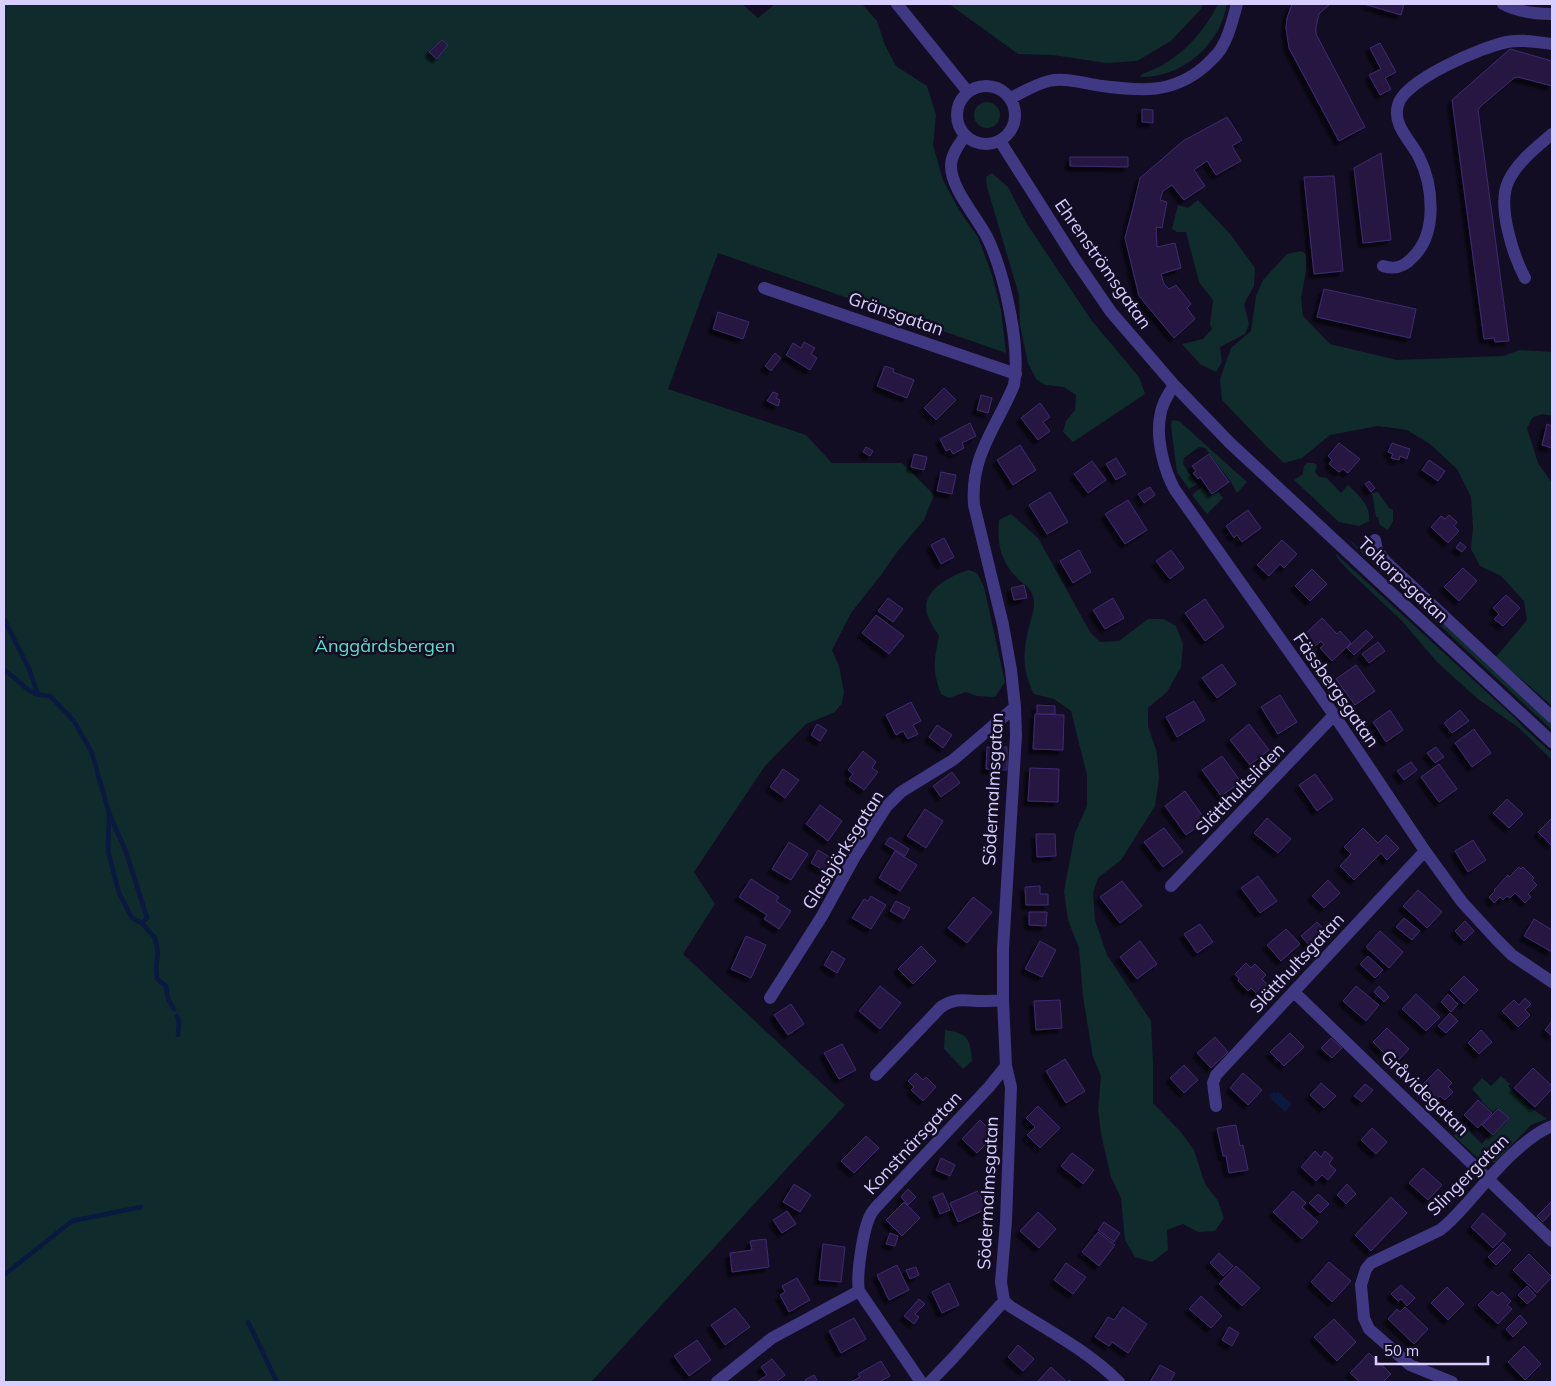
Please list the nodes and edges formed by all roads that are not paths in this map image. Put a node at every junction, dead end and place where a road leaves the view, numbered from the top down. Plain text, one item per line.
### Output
1 (897, 4) edge
2 (1237, 4) edge
3 (1503, 4) edge
4 (1552, 14) edge
5 (1552, 44) edge
6 (968, 92) junction
7 (1011, 98) junction
8 (1552, 134) edge
9 (965, 136) junction
10 (1000, 141) junction
11 (1383, 266) dead end
12 (1525, 278) dead end
13 (764, 288) dead end
14 (1016, 374) junction
15 (1174, 385) junction
16 (1230, 443) joint
17 (1375, 540) dead end
18 (1015, 707) junction
19 (1334, 715) junction
20 (1552, 716) edge
21 (1552, 742) edge
22 (1425, 851) junction
23 (1171, 886) dead end
24 (1552, 982) edge
25 (1294, 992) junction
26 (770, 998) dead end
27 (1003, 1000) junction
28 (1006, 1066) junction
29 (876, 1075) dead end
30 (1216, 1106) dead end
31 (1552, 1126) edge
32 (1488, 1179) junction
33 (1552, 1241) edge
34 (859, 1291) junction
35 (1004, 1301) junction
36 (717, 1382) edge
37 (921, 1382) edge
38 (930, 1382) edge
39 (1119, 1382) edge
40 (1452, 1382) edge

1 - 6 street
2 - 7 street
3 - 4 street
5 - 11 street
6 - 7 street
6 - 9 street
7 - 10 street
8 - 12 street
9 - 10 street
9 - 14 street, Södermalmsgatan
10 - 15 street, Ehrenströmsgatan
13 - 14 street, Gränsgatan
14 - 18 street, Södermalmsgatan
15 - 16 street, Ehrenströmsgatan
15 - 19 street, Fässbergsgatan
16 - 21 street, Toltorpsgatan
17 - 20 street, Toltorpsgatan
18 - 26 street, Glasbjörksgatan
18 - 27 street, Södermalmsgatan
19 - 22 street, Fässbergsgatan
19 - 23 street, Slätthultsliden
22 - 24 street, Fässbergsgatan
22 - 25 street, Slätthultsgatan
25 - 30 street, Slätthultsgatan
25 - 32 street, Gråvidegatan
27 - 28 street, Södermalmsgatan
27 - 29 street
28 - 34 street, Konstnärsgatan
28 - 35 street, Södermalmsgatan
31 - 32 street, Slingergatan
32 - 33 street, Gråvidegatan
32 - 40 street, Slingergatan
34 - 36 street
34 - 37 street
35 - 38 street
35 - 39 street

